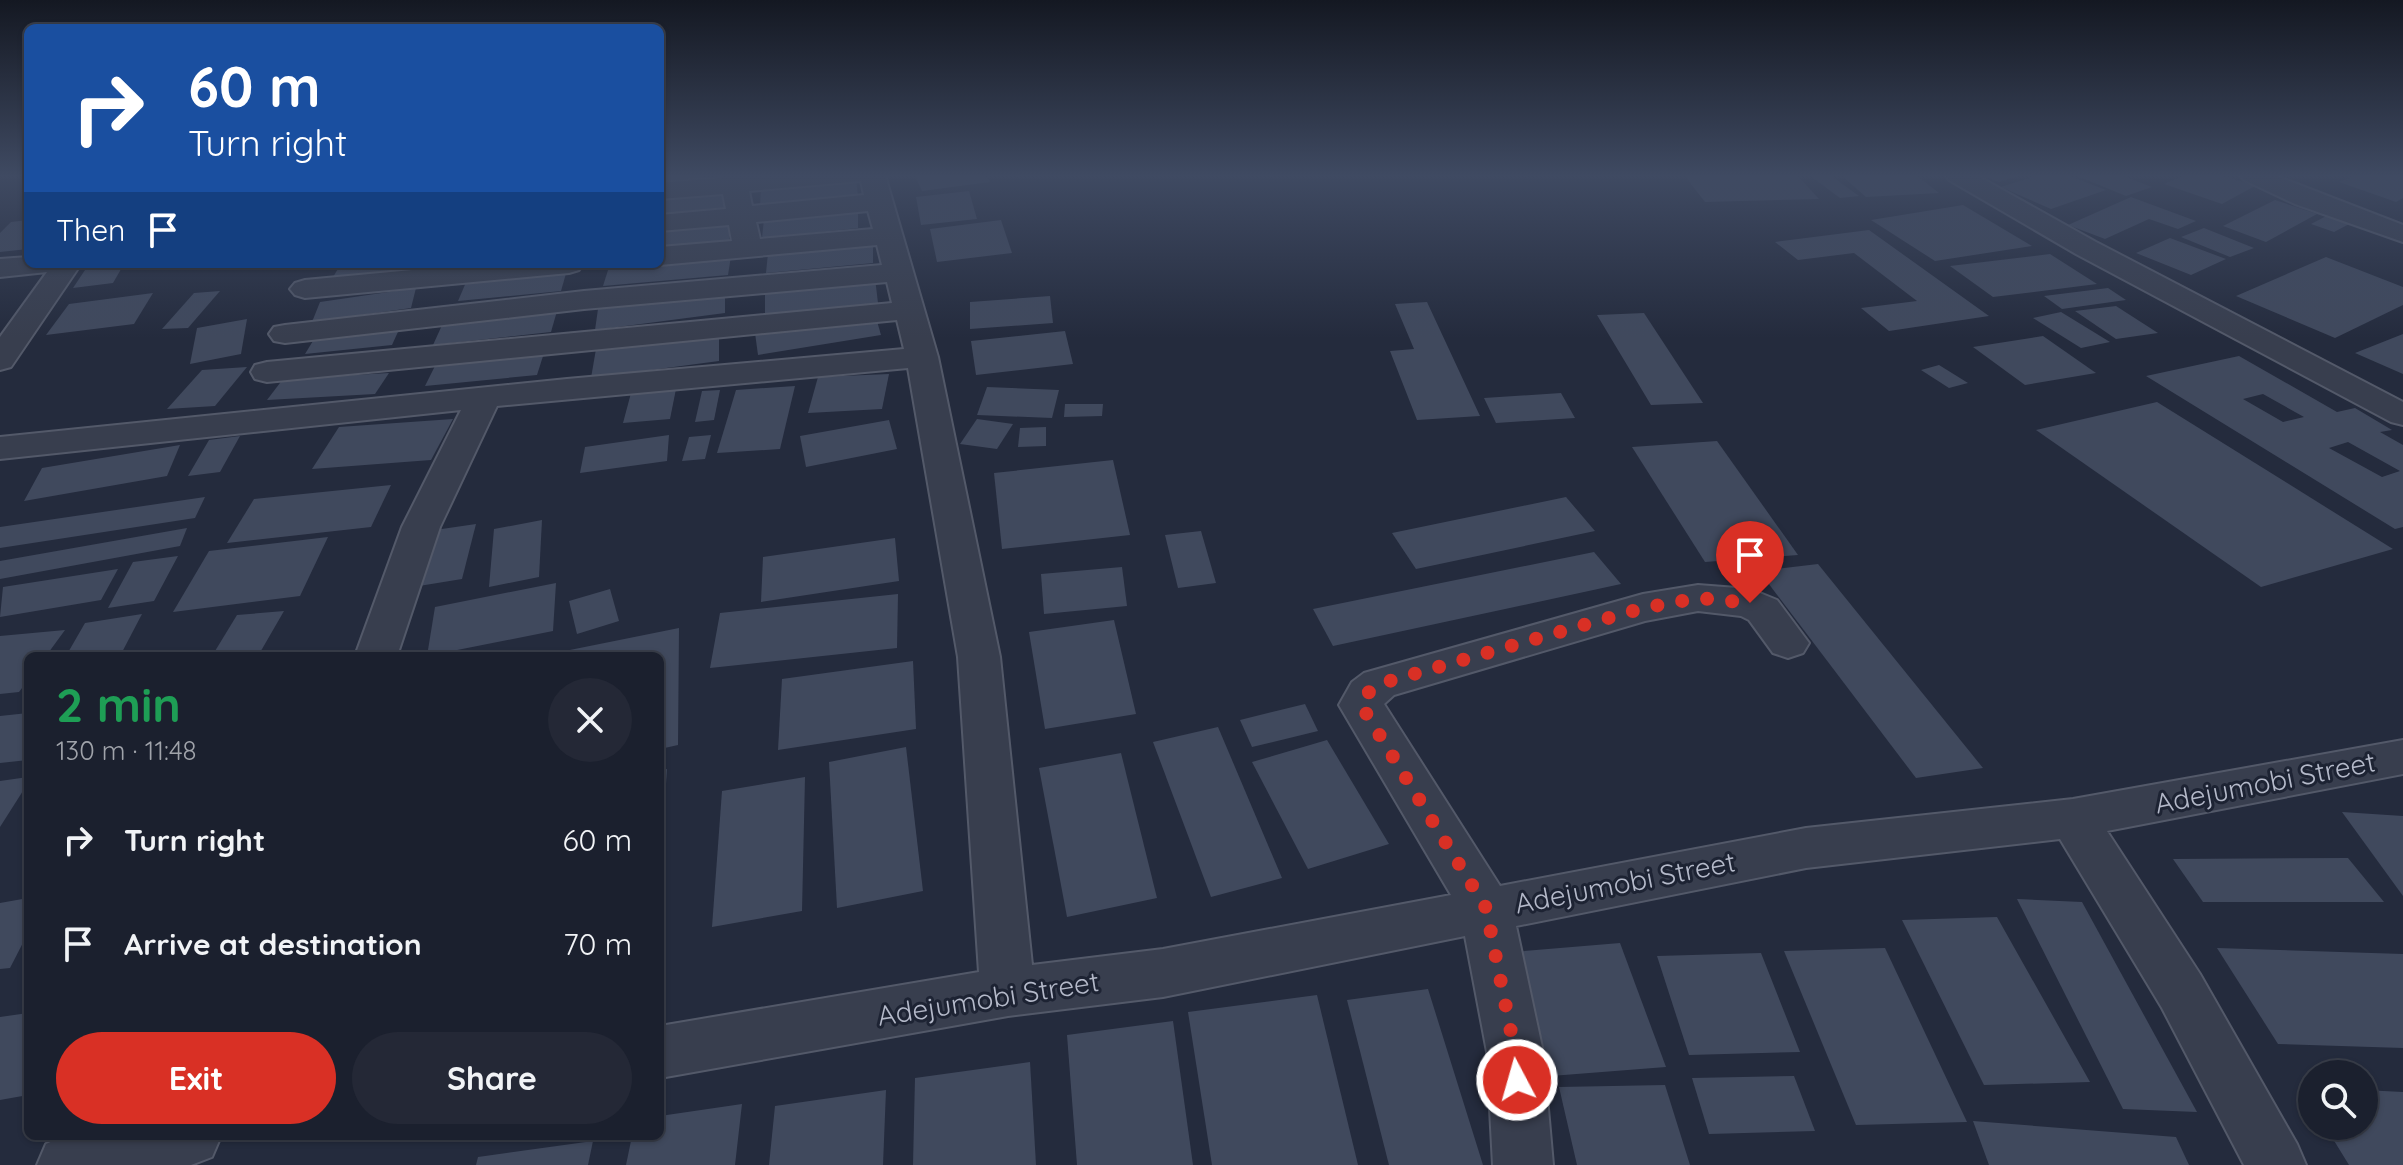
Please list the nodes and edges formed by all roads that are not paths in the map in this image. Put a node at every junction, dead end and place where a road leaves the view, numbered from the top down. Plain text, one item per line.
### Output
1 (745, 229) edge
2 (875, 229) edge
3 (881, 229) edge
4 (882, 229) edge
5 (884, 229) edge
6 (2053, 229) edge
7 (747, 249) junction
8 (664, 256) edge
9 (24, 266) edge
10 (0, 268) edge
11 (64, 268) edge
12 (491, 268) edge
13 (588, 268) edge
14 (433, 271) edge
15 (311, 276) edge
16 (741, 285) junction
17 (584, 300) junction
18 (426, 316) junction
19 (747, 325) junction
20 (285, 334) junction
21 (580, 341) junction
22 (922, 357) junction
23 (409, 358) junction
24 (0, 360) edge
25 (267, 372) junction
26 (749, 374) junction
27 (567, 389) junction
28 (483, 400) junction
29 (390, 407) junction
30 (2403, 415) edge
31 (244, 423) junction
32 (0, 448) edge
33 (1788, 643) dead end
34 (377, 652) edge
35 (2403, 757) edge
36 (2073, 818) junction
37 (1486, 908) junction
38 (1008, 992) junction
39 (664, 1051) edge
40 (174, 1140) edge
41 (67, 1165) edge
42 (1523, 1165) edge
43 (2276, 1165) edge

1 - 7 street
2 - 7 street
3 - 16 street
4 - 19 street
5 - 22 street
6 - 30 street
7 - 8 street
7 - 16 street
9 - 10 street
11 - 24 street
12 - 14 street
13 - 17 street
14 - 15 street
14 - 18 street
15 - 20 street
16 - 17 street
16 - 19 street
17 - 18 street
17 - 21 street
18 - 20 street
18 - 23 street
19 - 21 street
19 - 26 street
20 - 25 street
21 - 23 street
21 - 27 street
22 - 26 street
22 - 38 street
23 - 25 street
23 - 29 street
25 - 31 street
26 - 27 street
27 - 28 street
28 - 29 street
28 - 34 street
29 - 31 street
31 - 32 street
33 - 37 street
35 - 36 street, Adejumobi Street
36 - 37 street, Adejumobi Street
36 - 43 street
37 - 38 street, Adejumobi Street
37 - 42 street
38 - 39 street, Adejumobi Street
40 - 41 street

